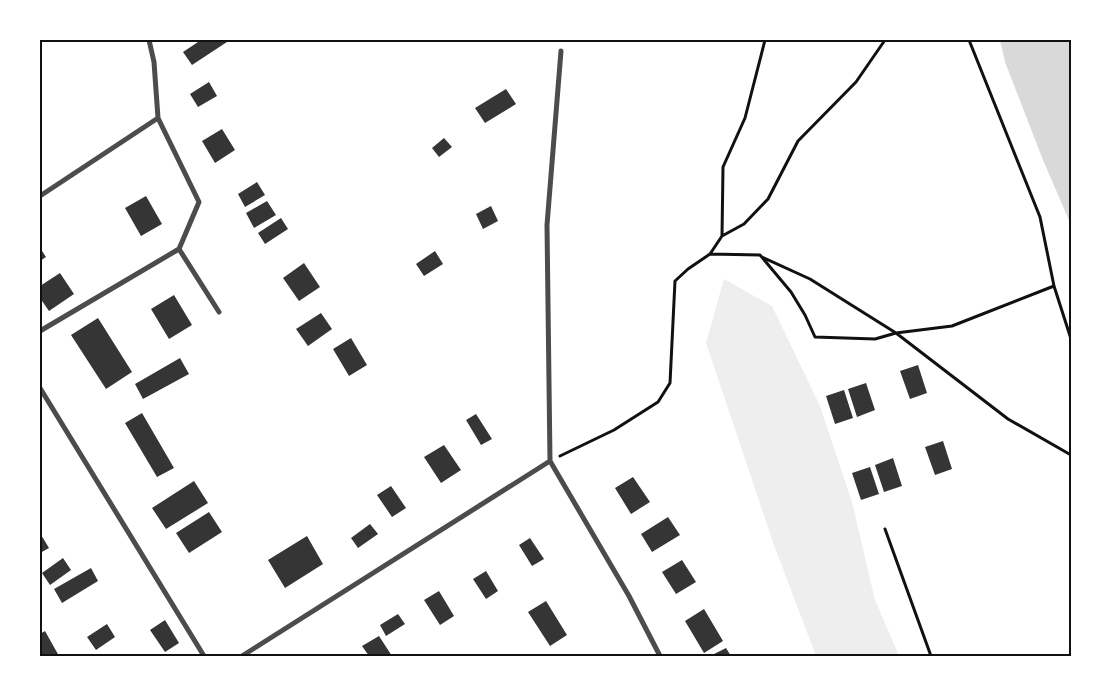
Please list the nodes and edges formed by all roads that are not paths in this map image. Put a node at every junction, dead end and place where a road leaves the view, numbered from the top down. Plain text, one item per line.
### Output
1 (149, 40) edge
2 (561, 51) dead end
3 (158, 118) junction
4 (40, 196) edge
5 (179, 249) junction
6 (219, 312) dead end
7 (40, 331) edge
8 (40, 388) edge
9 (550, 461) junction
10 (204, 656) edge
11 (242, 656) edge
12 (660, 656) edge

1 - 3 street
2 - 9 street
3 - 4 street
3 - 5 street
5 - 6 street
5 - 7 street
8 - 10 street
9 - 11 street
9 - 12 street

